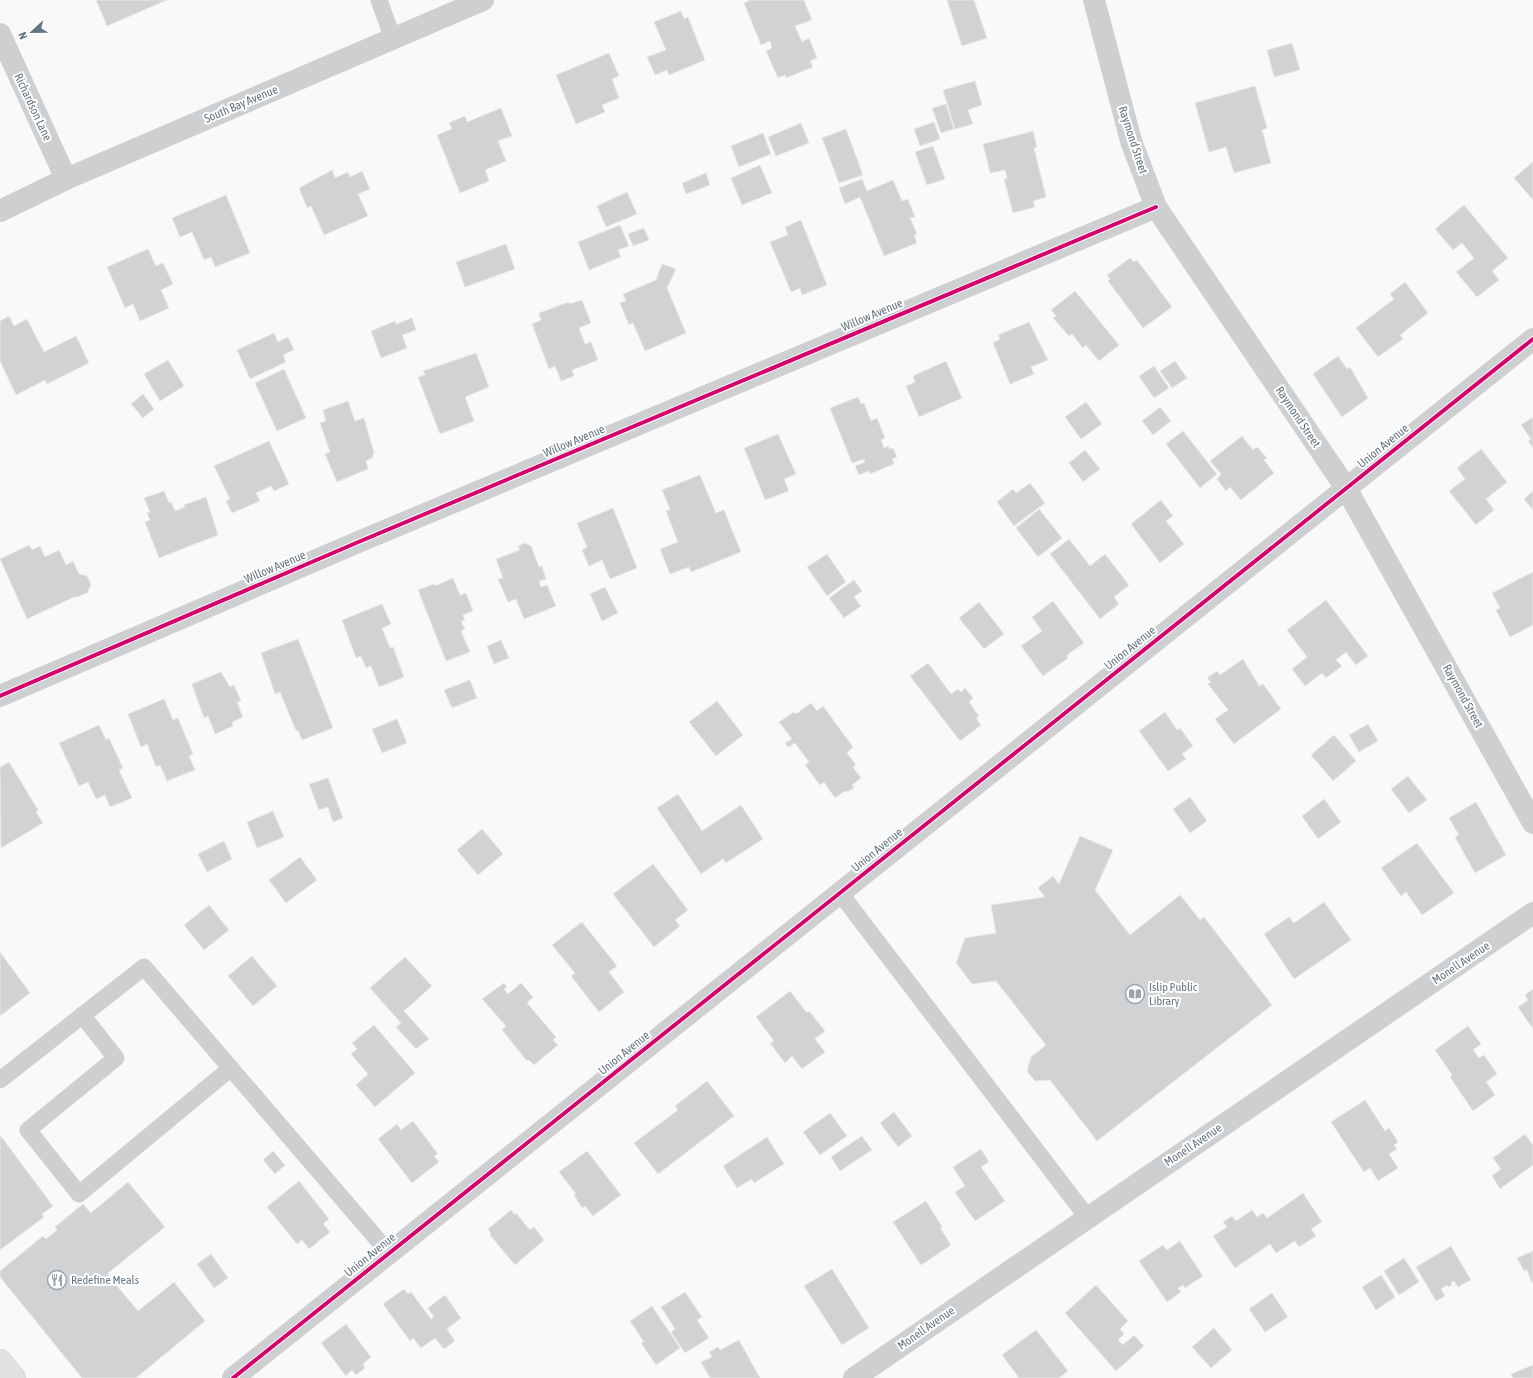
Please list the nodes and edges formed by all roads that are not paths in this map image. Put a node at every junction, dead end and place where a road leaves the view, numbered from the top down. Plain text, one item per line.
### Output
1 (379, 0) edge
2 (483, 0) edge
3 (1094, 0) edge
4 (0, 34) edge
5 (393, 39) junction
6 (66, 179) junction
7 (1156, 207) junction
8 (0, 211) edge
9 (1533, 339) edge
10 (1346, 488) junction
11 (0, 696) edge
12 (1533, 823) edge
13 (840, 893) junction
14 (1533, 913) edge
15 (82, 1016) junction
16 (231, 1068) junction
17 (0, 1080) edge
18 (1087, 1217) junction
19 (389, 1253) junction
20 (0, 1361) edge
21 (14, 1378) edge
22 (233, 1378) edge
23 (854, 1378) edge

1 - 5 lane
2 - 5 street, South Bay Avenue
3 - 7 street, Raymond Street
4 - 6 street, Richardson Lane
5 - 6 street, South Bay Avenue
6 - 8 street, South Bay Avenue
7 - 10 street, Raymond Street
7 - 11 street, Willow Avenue
9 - 10 street, Union Avenue
10 - 12 street, Raymond Street
10 - 13 street, Union Avenue
13 - 18 lane
13 - 19 street, Union Avenue
14 - 18 street, Monell Avenue
15 - 16 lane
15 - 16 lane
15 - 17 lane
16 - 19 lane
18 - 23 street, Monell Avenue
19 - 22 street, Union Avenue
20 - 21 main road

